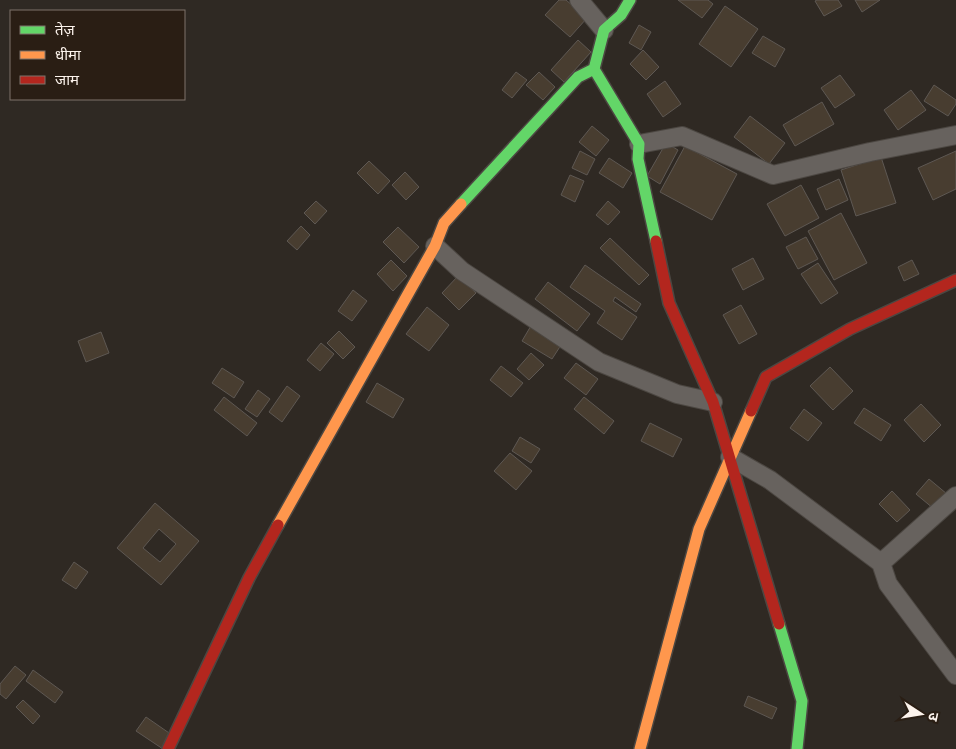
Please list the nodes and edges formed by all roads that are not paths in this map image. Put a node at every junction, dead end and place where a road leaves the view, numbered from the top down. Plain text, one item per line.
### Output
1 (579, 0) edge
2 (630, 0) edge
3 (604, 30) junction
4 (594, 69) junction
5 (956, 135) edge
6 (639, 144) junction
7 (435, 246) junction
8 (956, 280) edge
9 (714, 402) junction
10 (730, 458) junction
11 (956, 496) edge
12 (881, 563) junction
13 (956, 675) edge
14 (168, 749) edge
15 (640, 749) edge
16 (797, 749) edge

1 - 3 street
2 - 3 street
3 - 4 street
4 - 6 street
4 - 7 street
5 - 6 street
6 - 9 street
7 - 9 street
7 - 14 street
8 - 10 street
9 - 10 street
10 - 12 street
10 - 15 street
10 - 16 street
11 - 12 street
12 - 13 street

